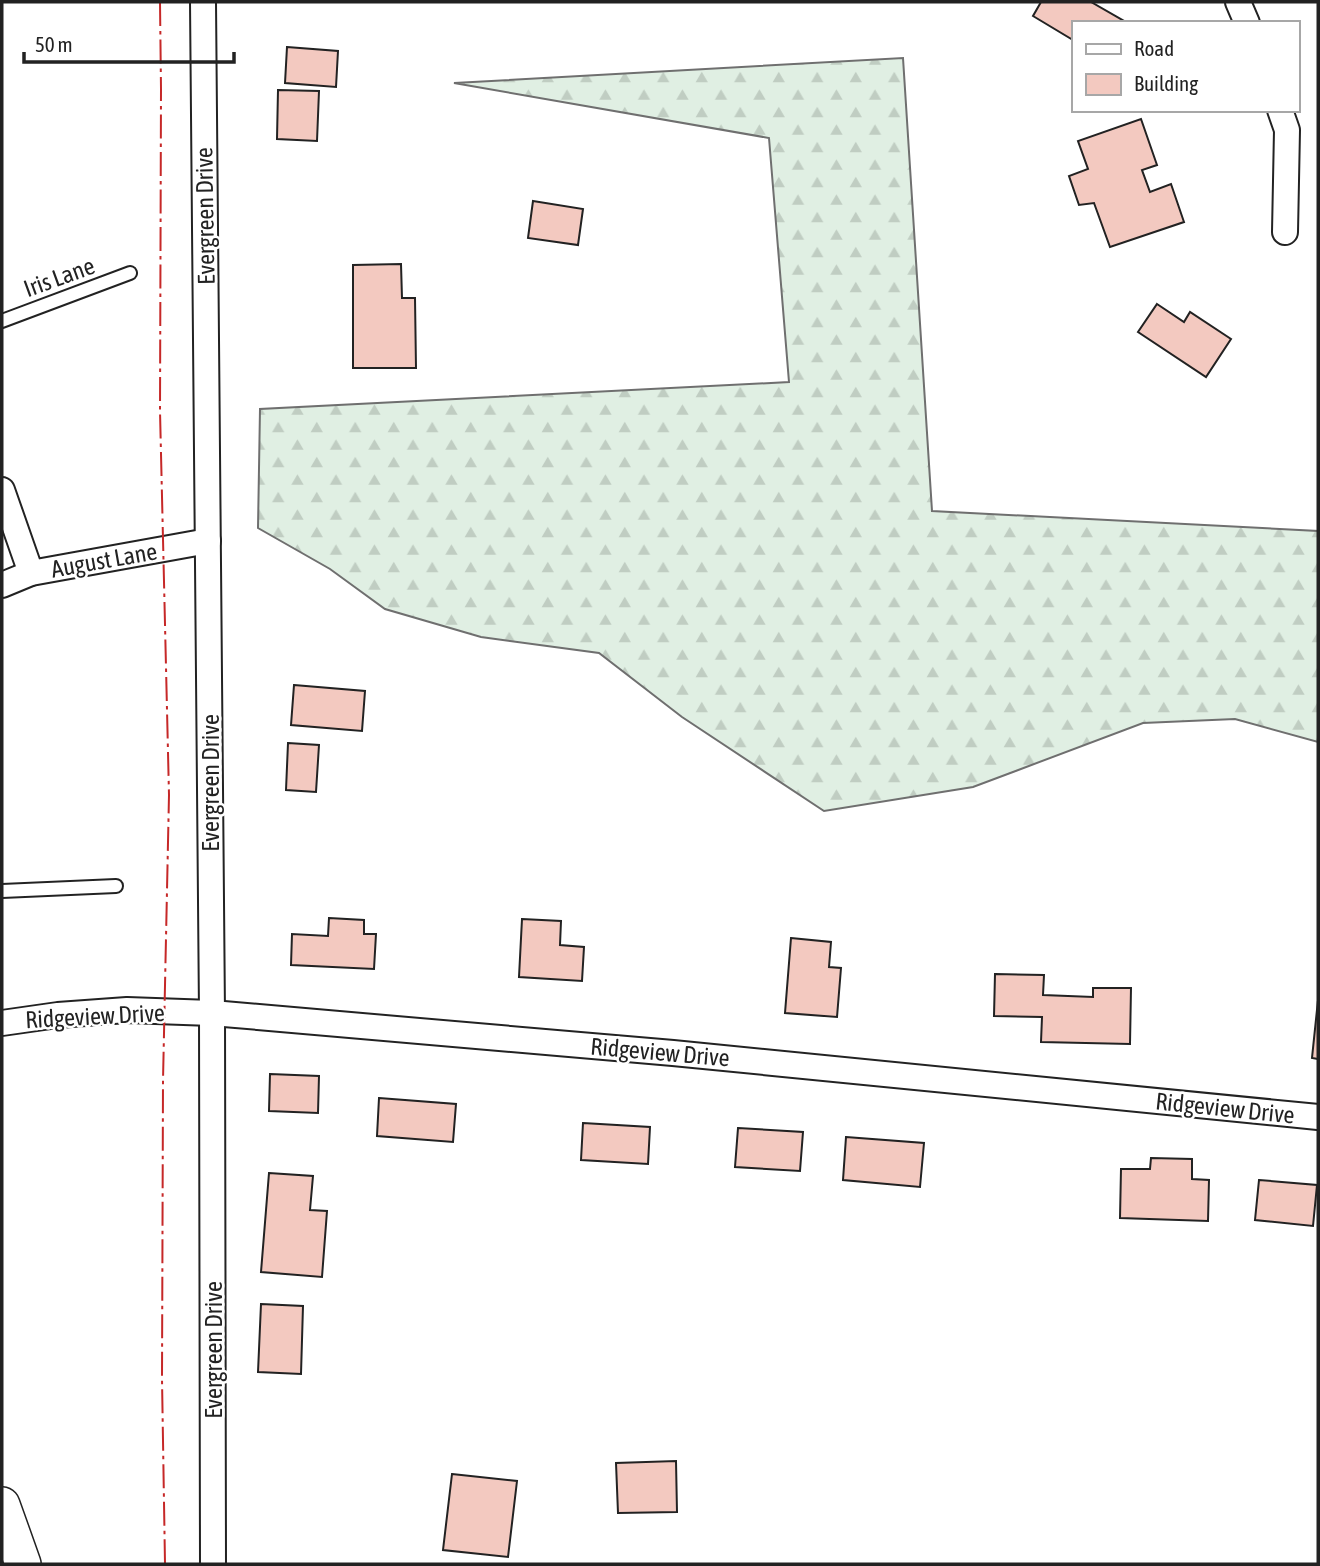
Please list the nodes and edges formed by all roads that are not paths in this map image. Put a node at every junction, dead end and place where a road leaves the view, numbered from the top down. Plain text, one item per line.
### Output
1 (203, 2) edge
2 (1238, 2) edge
3 (1246, 21) edge
4 (1281, 112) edge
5 (1285, 232) dead end
6 (130, 274) dead end
7 (2, 321) edge
8 (2, 490) edge
9 (208, 541) junction
10 (31, 573) junction
11 (2, 585) edge
12 (116, 886) dead end
13 (2, 891) edge
14 (212, 1013) junction
15 (2, 1023) edge
16 (1318, 1117) edge
17 (2, 1505) edge
18 (23, 1564) edge
19 (214, 1564) edge

1 - 9 street, Evergreen Drive
2 - 3 street
4 - 5 street
6 - 7 lane, Iris Lane
8 - 10 street
9 - 10 street, August Lane
9 - 14 street, Evergreen Drive
10 - 11 street, August Lane
12 - 13 lane
14 - 15 street, Ridgeview Drive
14 - 16 street, Ridgeview Drive
14 - 19 street, Evergreen Drive
17 - 18 main road

